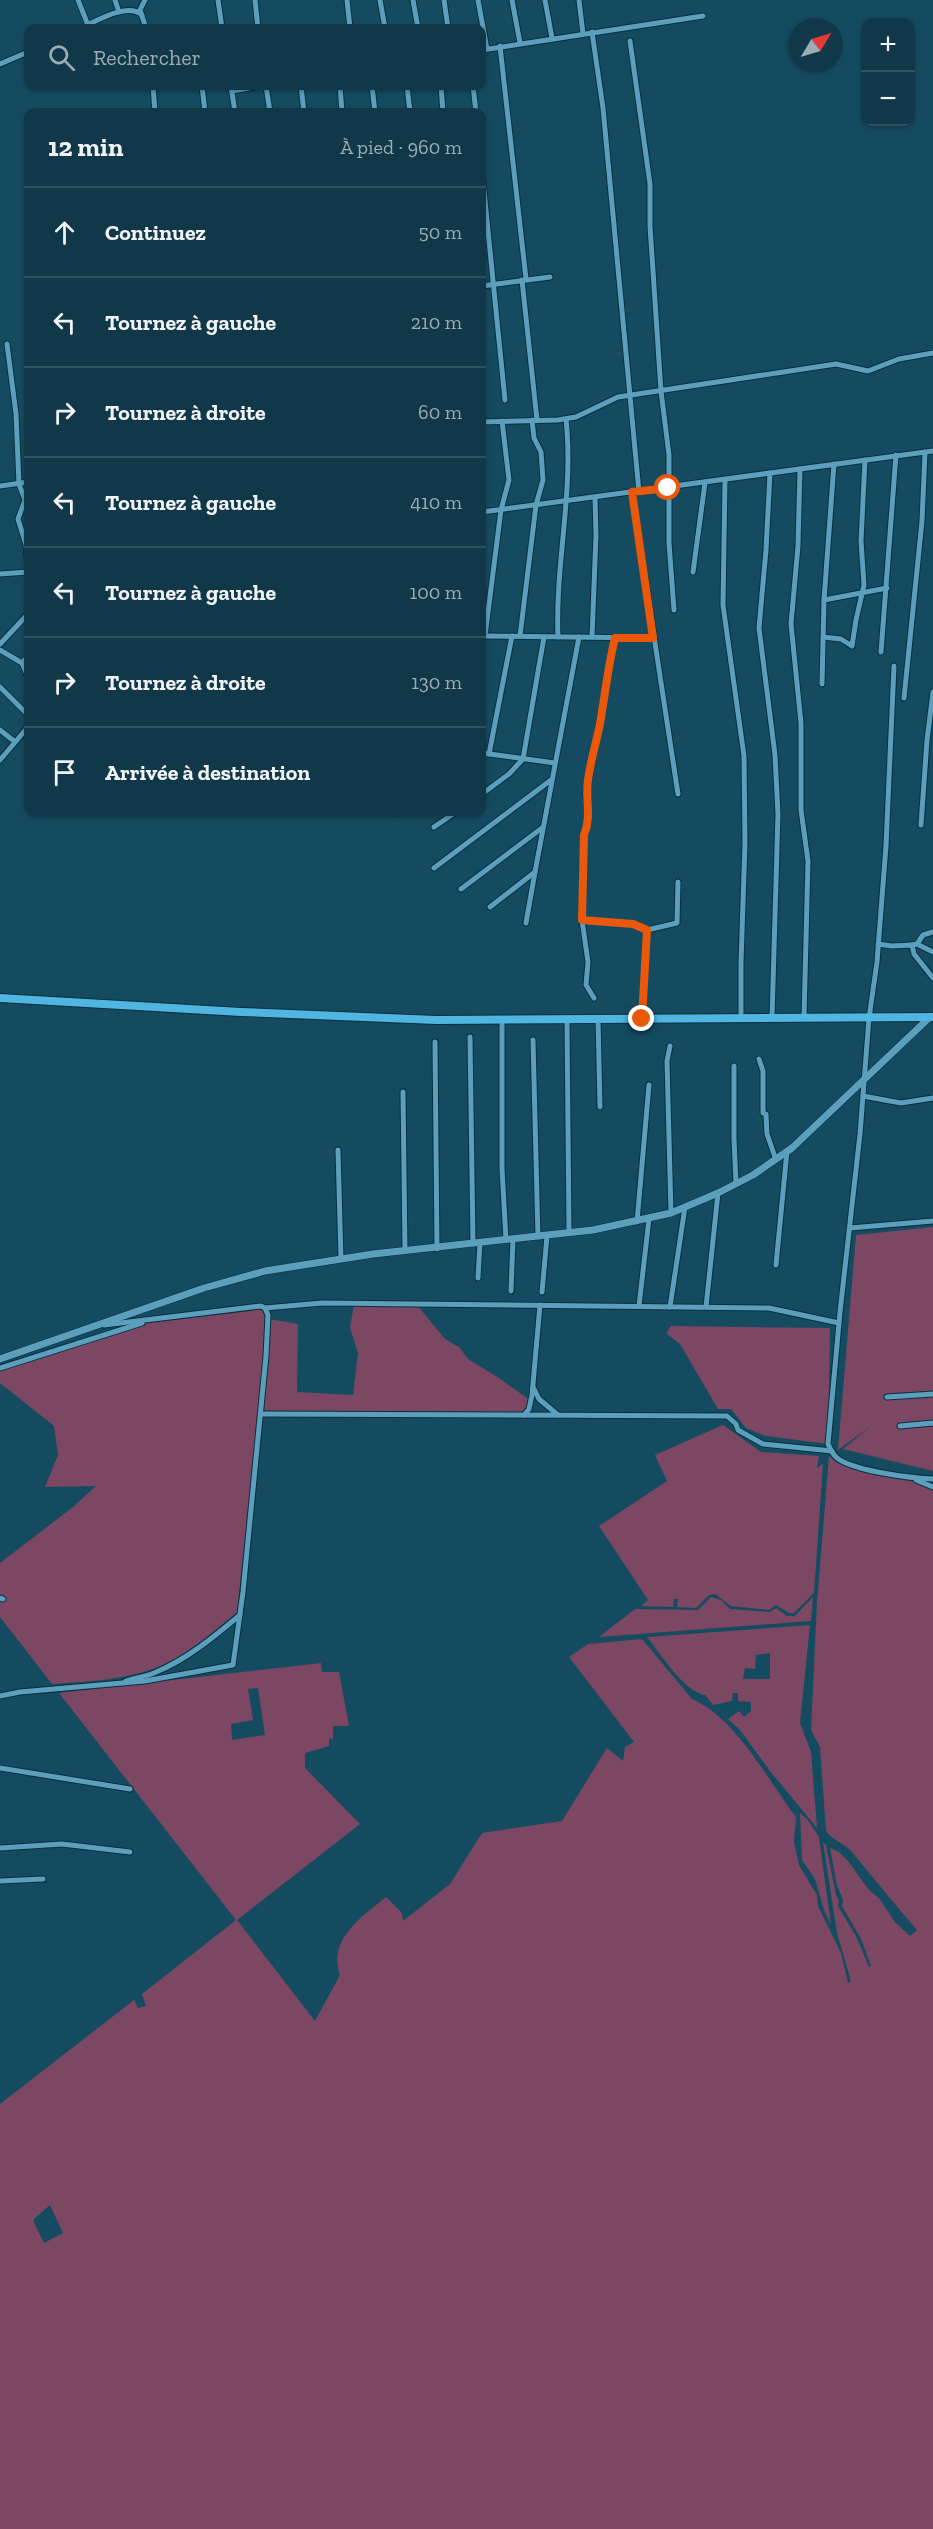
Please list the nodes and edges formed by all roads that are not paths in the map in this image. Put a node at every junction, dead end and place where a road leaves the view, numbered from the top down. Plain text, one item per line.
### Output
1 (78, 0) edge
2 (115, 0) edge
3 (145, 0) edge
4 (218, 0) edge
5 (255, 0) edge
6 (347, 0) edge
7 (380, 0) edge
8 (413, 0) edge
9 (444, 0) edge
10 (478, 0) edge
11 (512, 0) edge
12 (545, 0) edge
13 (579, 0) edge
14 (119, 12) junction
15 (142, 15) junction
16 (704, 16) dead end
17 (87, 24) edge
18 (92, 24) edge
19 (145, 24) edge
20 (221, 24) edge
21 (258, 24) edge
22 (350, 24) edge
23 (384, 24) edge
24 (417, 24) edge
25 (447, 24) edge
26 (481, 24) edge
27 (592, 32) junction
28 (583, 34) junction
29 (552, 38) junction
30 (630, 41) dead end
31 (520, 43) junction
32 (500, 46) junction
33 (486, 49) edge
34 (24, 54) edge
35 (0, 64) edge
36 (153, 90) edge
37 (203, 90) edge
38 (231, 90) edge
39 (267, 90) edge
40 (301, 90) edge
41 (340, 90) edge
42 (372, 90) edge
43 (407, 90) edge
44 (441, 90) edge
45 (473, 90) edge
46 (155, 108) edge
47 (205, 108) edge
48 (234, 108) edge
49 (269, 108) edge
50 (304, 108) edge
51 (342, 108) edge
52 (375, 108) edge
53 (410, 108) edge
54 (443, 108) edge
55 (475, 108) edge
56 (486, 216) edge
57 (550, 277) dead end
58 (524, 280) junction
59 (492, 284) junction
60 (486, 285) edge
61 (7, 344) dead end
62 (933, 353) edge
63 (661, 390) junction
64 (629, 396) junction
65 (505, 400) dead end
66 (566, 419) junction
67 (535, 420) junction
68 (502, 421) junction
69 (486, 422) edge
70 (933, 451) edge
71 (925, 452) junction
72 (896, 455) junction
73 (865, 460) junction
74 (834, 464) junction
75 (800, 469) junction
76 (770, 473) junction
77 (724, 480) junction
78 (24, 483) edge
79 (705, 483) junction
80 (19, 484) junction
81 (0, 486) edge
82 (668, 488) junction
83 (635, 492) junction
84 (24, 497) edge
85 (595, 497) junction
86 (567, 501) junction
87 (24, 503) edge
88 (536, 505) junction
89 (501, 510) junction
90 (486, 512) edge
91 (24, 538) edge
92 (24, 572) edge
93 (693, 572) dead end
94 (0, 574) edge
95 (886, 588) junction
96 (863, 594) junction
97 (825, 600) junction
98 (674, 610) dead end
99 (486, 615) edge
100 (24, 618) edge
101 (486, 636) edge
102 (512, 636) junction
103 (520, 636) junction
104 (544, 636) junction
105 (558, 637) junction
106 (579, 637) junction
107 (592, 637) junction
108 (823, 637) junction
109 (615, 638) junction
110 (653, 638) junction
111 (0, 644) edge
112 (0, 650) edge
113 (880, 652) dead end
114 (24, 661) edge
115 (22, 663) junction
116 (894, 666) dead end
117 (24, 668) edge
118 (822, 684) dead end
119 (0, 687) edge
120 (933, 692) edge
121 (904, 698) dead end
122 (24, 712) edge
123 (0, 730) edge
124 (24, 731) edge
125 (14, 741) junction
126 (486, 746) edge
127 (486, 754) edge
128 (523, 759) junction
129 (0, 760) edge
130 (555, 763) junction
131 (551, 780) junction
132 (486, 791) edge
133 (678, 794) dead end
134 (450, 816) edge
135 (921, 825) dead end
136 (434, 827) dead end
137 (542, 828) junction
138 (434, 868) dead end
139 (535, 872) junction
140 (678, 882) dead end
141 (461, 889) dead end
142 (490, 907) dead end
143 (582, 920) junction
144 (526, 923) dead end
145 (647, 930) junction
146 (933, 932) edge
147 (879, 944) junction
148 (914, 944) junction
149 (933, 952) edge
150 (933, 978) edge
151 (0, 998) edge
152 (594, 998) dead end
153 (931, 1017) edge
154 (598, 1018) junction
155 (741, 1018) junction
156 (772, 1018) junction
157 (804, 1018) junction
158 (868, 1018) junction
159 (567, 1019) junction
160 (642, 1019) junction
161 (502, 1020) junction
162 (470, 1037) dead end
163 (532, 1040) dead end
164 (435, 1042) dead end
165 (670, 1046) dead end
166 (759, 1059) dead end
167 (734, 1066) dead end
168 (864, 1081) junction
169 (649, 1084) dead end
170 (403, 1092) dead end
171 (863, 1096) junction
172 (933, 1098) edge
173 (600, 1107) dead end
174 (338, 1150) dead end
175 (787, 1151) junction
176 (776, 1160) junction
177 (736, 1184) junction
178 (718, 1193) junction
179 (685, 1207) junction
180 (671, 1213) junction
181 (649, 1219) junction
182 (933, 1221) edge
183 (637, 1222) junction
184 (850, 1228) junction
185 (569, 1233) junction
186 (547, 1236) junction
187 (538, 1237) junction
188 (509, 1240) junction
189 (477, 1244) junction
190 (437, 1249) junction
191 (405, 1251) junction
192 (341, 1259) junction
193 (776, 1264) dead end
194 (478, 1278) dead end
195 (510, 1291) dead end
196 (542, 1292) dead end
197 (540, 1305) junction
198 (639, 1306) junction
199 (670, 1307) junction
200 (706, 1307) junction
201 (265, 1308) junction
202 (152, 1319) junction
203 (839, 1323) junction
204 (93, 1327) junction
205 (0, 1359) edge
206 (0, 1368) edge
207 (532, 1386) junction
208 (933, 1394) edge
209 (887, 1397) dead end
210 (261, 1414) junction
211 (525, 1415) junction
212 (560, 1415) junction
213 (933, 1423) edge
214 (900, 1426) dead end
215 (831, 1451) junction
216 (912, 1478) junction
217 (933, 1479) edge
218 (933, 1487) edge
219 (240, 1615) junction
220 (105, 1685) junction
221 (0, 1695) edge
222 (0, 1768) edge
223 (130, 1789) dead end
224 (0, 1848) edge
225 (130, 1852) dead end
226 (43, 1879) dead end
227 (0, 1881) edge

1 - 17 street
2 - 14 street
3 - 15 street
4 - 20 street
5 - 21 street
6 - 22 street
7 - 23 street
8 - 24 street
9 - 25 street
10 - 26 street
11 - 31 street
12 - 29 street
13 - 28 street
14 - 15 street
14 - 18 street
15 - 19 street
16 - 27 street
27 - 28 street
27 - 64 street
28 - 29 street
29 - 31 street
30 - 63 street
31 - 32 street
32 - 33 street
32 - 58 street
34 - 35 street
36 - 46 street
37 - 47 street
38 - 48 street
39 - 49 street
40 - 50 street
41 - 51 street
42 - 52 street
43 - 53 street
44 - 54 street
45 - 55 street
56 - 59 street
57 - 58 street
58 - 59 street
58 - 67 street
59 - 60 street
59 - 65 street
61 - 80 street
62 - 63 street
63 - 64 street
63 - 82 street
64 - 66 street
64 - 83 street
66 - 67 street
66 - 86 street
67 - 68 street
67 - 88 street
68 - 69 street
68 - 89 street
70 - 71 street
71 - 72 street
71 - 121 street
72 - 73 street
72 - 95 street
73 - 74 street
73 - 96 street
74 - 75 street
74 - 97 street
75 - 76 street
75 - 157 street
76 - 77 street
76 - 156 street
77 - 79 street
77 - 155 street
78 - 80 street
79 - 82 street
79 - 93 street
80 - 81 street
80 - 84 street
82 - 83 street
82 - 98 street
83 - 85 street
83 - 110 street
85 - 86 street
85 - 107 street
86 - 88 street
86 - 105 street
87 - 91 street
88 - 89 street
88 - 103 street
89 - 90 street
89 - 99 street
92 - 94 street
95 - 96 street
95 - 113 street
96 - 97 street
96 - 108 street
97 - 108 street
100 - 111 street
101 - 102 street
102 - 103 street
102 - 126 street
103 - 104 street
104 - 105 street
104 - 128 street
105 - 106 street
106 - 107 street
106 - 130 street
107 - 109 street
108 - 118 street
109 - 110 street
109 - 143 street
110 - 133 street
112 - 115 street
114 - 115 street
115 - 117 street
116 - 147 street
119 - 122 street
120 - 135 street
123 - 125 street
124 - 125 street
125 - 129 street
127 - 128 street
128 - 130 street
128 - 132 street
130 - 131 street
131 - 137 street
131 - 138 street
134 - 136 street
137 - 139 street
137 - 141 street
139 - 142 street
139 - 144 street
140 - 145 street
143 - 145 street
143 - 152 street
145 - 160 street
146 - 148 street
147 - 148 street
147 - 158 street
148 - 149 street
148 - 150 street
151 - 161 highway
153 - 158 highway
153 - 168 street
154 - 159 highway
154 - 160 highway
154 - 173 street
155 - 156 highway
155 - 160 highway
156 - 157 highway
157 - 158 highway
158 - 168 street
159 - 161 highway
159 - 185 street
161 - 188 street
162 - 189 street
163 - 187 street
164 - 190 street
165 - 180 street
166 - 176 street
167 - 177 street
168 - 171 street
168 - 175 street
169 - 183 street
170 - 191 street
171 - 172 street
171 - 184 street
174 - 192 street
175 - 176 street
175 - 193 street
176 - 177 street
177 - 178 street
178 - 179 street
178 - 200 street
179 - 180 street
179 - 199 street
180 - 181 street
181 - 183 street
181 - 198 street
182 - 184 street
183 - 185 street
184 - 203 street
185 - 186 street
186 - 187 street
186 - 196 street
187 - 188 street
188 - 189 street
188 - 195 street
189 - 190 street
189 - 194 street
190 - 191 street
191 - 192 street
192 - 204 street
197 - 198 street
197 - 201 street
197 - 207 street
198 - 199 street
199 - 200 street
200 - 203 street
201 - 202 street
201 - 210 street
202 - 204 street
202 - 206 street
203 - 215 street
204 - 205 street
207 - 211 street
207 - 212 street
208 - 209 street
210 - 211 street
210 - 219 street
211 - 212 street
212 - 215 street
213 - 214 street
215 - 216 street
216 - 217 street
216 - 218 street
219 - 220 street
219 - 220 street
220 - 221 street
222 - 223 street
224 - 225 street
226 - 227 street

